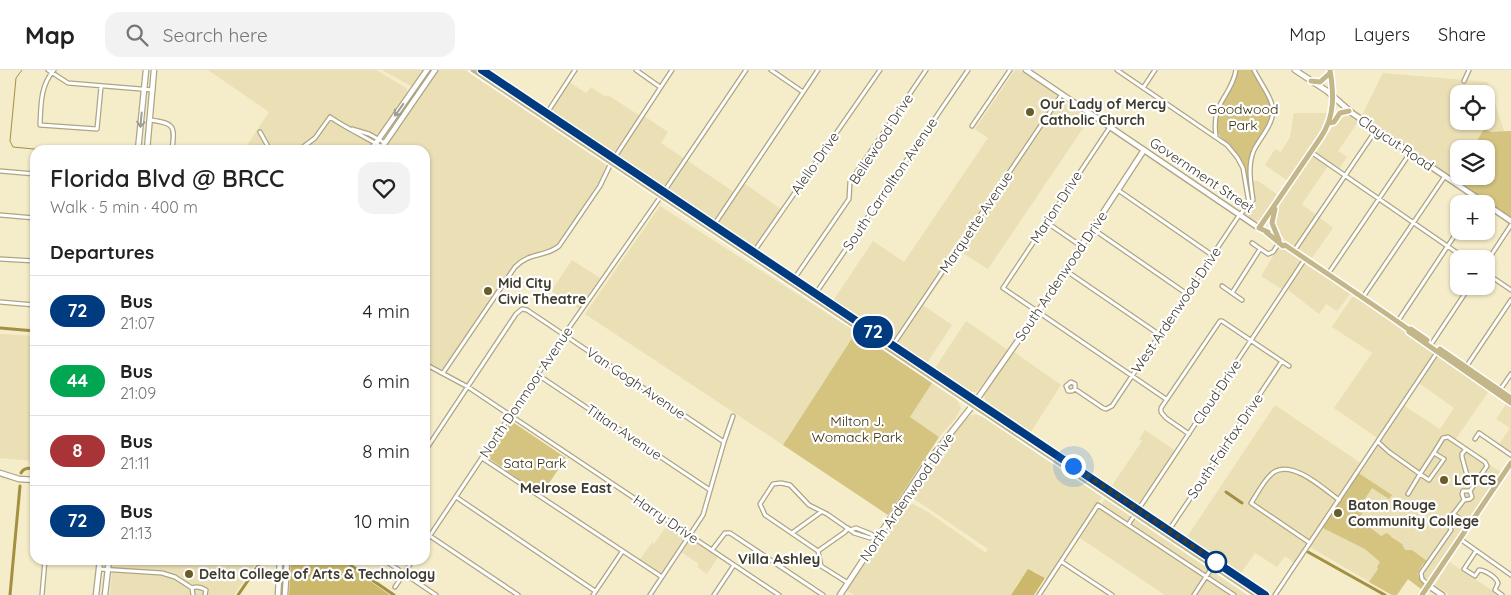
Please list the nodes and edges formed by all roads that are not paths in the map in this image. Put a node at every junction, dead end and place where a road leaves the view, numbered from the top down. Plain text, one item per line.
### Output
1 (48, 70) edge
2 (146, 70) edge
3 (154, 70) edge
4 (427, 70) edge
5 (435, 70) edge
6 (473, 70) edge
7 (482, 70) edge
8 (575, 70) edge
9 (636, 70) edge
10 (672, 70) edge
11 (746, 70) edge
12 (771, 70) edge
13 (818, 70) edge
14 (880, 70) edge
15 (926, 70) edge
16 (968, 70) edge
17 (1010, 70) edge
18 (1026, 70) edge
19 (1117, 70) edge
20 (1155, 70) edge
21 (1236, 70) edge
22 (1254, 70) edge
23 (1295, 70) edge
24 (1469, 70) edge
25 (1330, 71) edge
26 (53, 72) edge
27 (1311, 81) junction
28 (1464, 81) dead end
29 (101, 87) junction
30 (660, 87) junction
31 (1143, 88) junction
32 (144, 90) junction
33 (152, 90) junction
34 (803, 92) junction
35 (512, 93) junction
36 (1062, 94) junction
37 (1333, 97) junction
38 (1349, 111) junction
39 (546, 113) junction
40 (150, 120) junction
41 (390, 123) junction
42 (1329, 123) junction
43 (972, 126) dead end
44 (1110, 127) junction
45 (1376, 130) junction
46 (260, 132) dead end
47 (1216, 136) junction
48 (377, 141) junction
49 (138, 145) edge
50 (148, 145) edge
51 (173, 145) edge
52 (267, 145) edge
53 (306, 145) edge
54 (374, 145) edge
55 (380, 145) edge
56 (380, 145) edge
57 (382, 145) edge
58 (382, 145) edge
59 (1144, 150) junction
60 (1311, 152) junction
61 (1410, 153) junction
62 (612, 161) junction
63 (0, 170) edge
64 (30, 173) edge
65 (1345, 176) junction
66 (1445, 176) junction
67 (639, 182) junction
68 (654, 186) junction
69 (1118, 190) junction
70 (662, 194) junction
71 (1468, 195) edge
72 (1379, 199) junction
73 (1249, 203) junction
74 (1274, 207) junction
75 (1495, 210) edge
76 (0, 215) edge
77 (1240, 215) junction
78 (30, 218) edge
79 (1511, 220) edge
80 (1046, 222) junction
81 (1413, 222) junction
82 (1511, 225) edge
83 (712, 227) junction
84 (1259, 228) junction
85 (1092, 230) junction
86 (1452, 240) edge
87 (1279, 241) junction
88 (1252, 243) dead end
89 (1081, 246) junction
90 (1448, 246) junction
91 (1260, 249) junction
92 (1454, 250) edge
93 (1495, 250) edge
94 (1293, 251) junction
95 (752, 254) junction
96 (1212, 254) junction
97 (0, 259) edge
98 (1305, 259) junction
99 (30, 261) edge
100 (1065, 270) junction
101 (1328, 274) junction
102 (1495, 279) edge
103 (792, 281) junction
104 (1222, 286) dead end
105 (1511, 290) edge
106 (1232, 293) junction
107 (1187, 294) junction
108 (1464, 295) edge
109 (814, 296) junction
110 (1363, 297) junction
111 (1242, 300) dead end
112 (1511, 300) edge
113 (0, 302) edge
114 (30, 304) edge
115 (1038, 312) junction
116 (1398, 321) junction
117 (1408, 329) junction
118 (564, 335) junction
119 (1160, 335) junction
120 (1419, 339) junction
121 (1252, 341) junction
122 (1432, 343) junction
123 (892, 348) junction
124 (1439, 350) junction
125 (1282, 361) junction
126 (430, 366) edge
127 (1289, 366) dead end
128 (1466, 367) junction
129 (443, 373) junction
130 (1511, 374) edge
131 (538, 375) junction
132 (1132, 375) junction
133 (468, 387) junction
134 (1076, 389) dead end
135 (1500, 390) junction
136 (1511, 398) edge
137 (1166, 399) junction
138 (974, 403) junction
139 (1511, 403) edge
140 (511, 415) junction
141 (733, 416) dead end
142 (1189, 434) junction
143 (1475, 439) dead end
144 (724, 442) junction
145 (1378, 442) junction
146 (430, 444) edge
147 (1466, 448) junction
148 (1434, 453) junction
149 (1511, 455) edge
150 (482, 458) junction
151 (1511, 463) edge
152 (0, 473) edge
153 (1420, 474) junction
154 (30, 480) edge
155 (1475, 484) junction
156 (710, 490) junction
157 (1470, 491) junction
158 (1408, 494) dead end
159 (456, 497) junction
160 (1339, 500) junction
161 (1464, 500) junction
162 (821, 512) junction
163 (1137, 512) junction
164 (1453, 514) junction
165 (1128, 525) junction
166 (1469, 525) junction
167 (849, 529) junction
168 (1169, 530) junction
169 (792, 533) junction
170 (689, 535) junction
171 (430, 536) joint
172 (875, 538) junction
173 (1460, 539) junction
174 (1310, 543) junction
175 (712, 550) junction
176 (818, 551) junction
177 (1476, 551) junction
178 (622, 552) junction
179 (1198, 553) junction
180 (1062, 562) junction
181 (45, 565) edge
182 (99, 565) edge
183 (108, 565) edge
184 (280, 565) edge
185 (287, 565) edge
186 (391, 565) edge
187 (410, 565) edge
188 (734, 565) junction
189 (1213, 566) junction
190 (99, 569) junction
191 (108, 570) junction
192 (404, 574) junction
193 (1511, 575) edge
194 (1206, 576) junction
195 (662, 578) junction
196 (848, 583) junction
197 (1429, 586) junction
198 (192, 588) junction
199 (395, 588) dead end
200 (1254, 592) edge
201 (594, 593) edge
202 (42, 595) edge
203 (96, 595) edge
204 (105, 595) edge
205 (193, 595) edge
206 (205, 595) edge
207 (278, 595) edge
208 (285, 595) edge
209 (436, 595) edge
210 (518, 595) edge
211 (650, 595) edge
212 (714, 595) edge
213 (779, 595) edge
214 (823, 595) edge
215 (840, 595) edge
216 (1039, 595) edge
217 (1112, 595) edge
218 (1194, 595) edge
219 (1234, 595) edge
220 (1265, 595) edge
221 (1275, 595) edge
222 (1422, 595) edge
223 (1442, 595) edge
224 (1502, 595) edge

1 - 26 street
2 - 32 street
3 - 33 street
4 -> 41 street
5 - 58 street
6 - 35 main road
7 - 35 main road
8 - 39 street
9 - 30 street
10 - 30 street
11 - 70 street, North Donmoor Avenue
12 - 34 street
13 - 34 street
14 - 95 street, Alello Drive
15 - 103 street, Bellewood Drive
16 - 109 street, South Carrollton Avenue
17 - 43 street
18 - 36 street, Government Street
19 - 31 street
20 - 31 street
21 - 47 street
22 - 73 street, West Ardenwood Drive
23 - 27 street, Claycut Road
24 - 28 street
25 - 27 main road
25 - 37 main road
26 - 29 street
26 - 29 street
27 - 37 street, Claycut Road
29 - 32 street
30 - 62 street
31 - 47 street
32 - 33 street
32 -> 49 street
33 - 40 street
34 - 83 street
35 - 39 main road
35 - 62 main road
36 - 44 street, Government Street
36 - 123 street, Marquette Avenue
37 - 38 street, Claycut Road
37 - 42 main road
38 - 42 main road
38 - 45 street, Claycut Road
39 - 62 main road
40 - 50 street
40 - 51 street
41 - 48 street
41 - 57 street
42 - 60 main road
44 - 59 street, Government Street
44 - 80 street, Marion Drive
45 - 61 street, Claycut Road
45 - 65 street
46 - 52 street
47 - 73 street
48 - 53 street
48 - 54 street
48 - 55 street
48 - 56 street
59 - 69 street, South Ardenwood Drive
59 - 77 street, Government Street
60 - 65 street
60 - 74 main road
61 - 66 street, Claycut Road
61 - 72 street
62 - 67 main road
62 - 68 main road
62 - 129 street
63 - 64 street
65 - 72 street
65 - 94 street
66 - 71 street, Claycut Road
66 - 81 street
67 - 68 main road
67 - 70 main road
68 - 70 main road
69 - 85 street, South Ardenwood Drive
69 - 96 street
70 - 83 main road
70 - 118 street, North Donmoor Avenue
72 - 81 street
72 - 101 street
73 - 77 street, West Ardenwood Drive
74 - 84 main road
74 - 87 main road
75 - 79 street, Claycut Road
76 - 78 street
77 - 84 street, Government Street
77 - 96 street, West Ardenwood Drive
80 - 89 street
80 - 115 street, Marion Drive
81 - 90 street
81 - 110 street
82 - 93 street
83 - 95 main road
84 - 87 main road, Government Street
85 - 89 street, South Ardenwood Drive
85 - 107 street
86 - 90 street
87 - 91 street
87 - 94 main road, Government Street
88 - 91 street
89 - 100 street, South Ardenwood Drive
90 - 92 street
90 - 116 street
91 - 106 street
94 - 98 main road, Government Street
95 - 103 main road
96 - 107 street, West Ardenwood Drive
97 - 99 street
98 - 101 main road, Government Street
98 - 121 street, Cloud Drive
100 - 115 street, South Ardenwood Drive
100 - 119 street
101 - 110 main road, Government Street
102 - 105 street
103 - 109 main road
104 - 106 street
106 - 111 street
107 - 119 street, West Ardenwood Drive
108 - 122 street
109 - 123 main road
110 - 116 main road, Government Street
112 - 128 street
113 - 114 street
115 - 132 street
115 - 138 street, South Ardenwood Drive
116 - 117 main road, Government Street
117 - 120 main road, Government Street
117 - 122 main road, Government Street
118 - 131 street, North Donmoor Avenue
118 - 133 street, Van Gogh Avenue
118 - 144 street, Van Gogh Avenue
119 - 132 street, West Ardenwood Drive
120 - 122 main road
120 - 124 main road, Government Street
121 - 125 street
121 - 137 street
121 - 142 street, Cloud Drive
122 - 124 main road, Government Street
123 - 138 main road
124 - 128 main road, Government Street
124 - 139 main road, Government Street
124 - 145 street
125 - 127 street
125 - 168 street, South Fairfax Drive
126 - 129 street, Harry Drive
128 - 135 main road, Government Street
129 - 133 street, Harry Drive
130 - 135 street
131 - 140 street, North Donmoor Avenue
131 - 156 street, Titian Avenue
132 - 134 street, West Ardenwood Drive
132 - 137 street
133 - 140 street, Harry Drive
133 - 146 street
135 - 136 main road, Government Street
137 - 142 street
138 - 163 main road
138 - 172 street, North Ardenwood Drive
140 - 150 street, North Donmoor Avenue
140 - 170 street, Harry Drive
141 - 144 street
142 - 163 street, Cloud Drive
143 - 149 street
144 - 156 street
145 - 153 street
145 - 160 street
147 - 148 street
147 - 155 street
147 - 155 street
148 - 153 street
148 - 153 street
150 - 159 street, North Donmoor Avenue
150 - 178 street
151 - 166 main road
152 - 154 street
153 - 158 street
155 - 157 street
156 - 170 street
157 - 161 street
157 - 161 street
159 - 171 street, North Donmoor Avenue
159 - 201 street
160 - 174 street
160 - 174 street
161 - 164 street
162 - 167 street
162 - 169 street
162 - 169 street
163 - 165 street, Cloud Drive
163 - 168 main road
163 - 179 main road
164 - 166 street
164 - 197 street
165 - 180 street
165 - 194 street
166 - 173 main road
167 - 172 street
167 - 176 street
168 - 179 main road
169 - 176 street
170 - 175 street, Harry Drive
170 - 195 street
171 - 210 street
172 - 196 street, North Ardenwood Drive
173 - 177 street
173 - 197 main road
174 - 221 street
175 - 188 street, Harry Drive
175 - 214 street
176 - 196 street
177 - 193 street
177 - 224 street
178 - 195 street
178 - 201 street
179 - 189 main road
179 - 200 main road
180 - 216 street
180 - 217 street
181 - 202 street
182 - 190 street
183 - 191 street
184 - 207 street
185 - 208 street
186 - 192 street
187 - 192 street
188 - 212 street
188 - 213 street, Harry Drive
189 - 194 street
189 - 200 main road
190 - 191 street
190 - 203 street
191 - 198 street
191 - 204 street
192 - 199 street
192 - 209 street
194 - 218 street
194 - 219 street
195 - 211 street
196 - 215 street, North Ardenwood Drive
197 - 222 main road
197 - 223 street
198 - 205 street
198 - 206 street
200 - 220 main road

